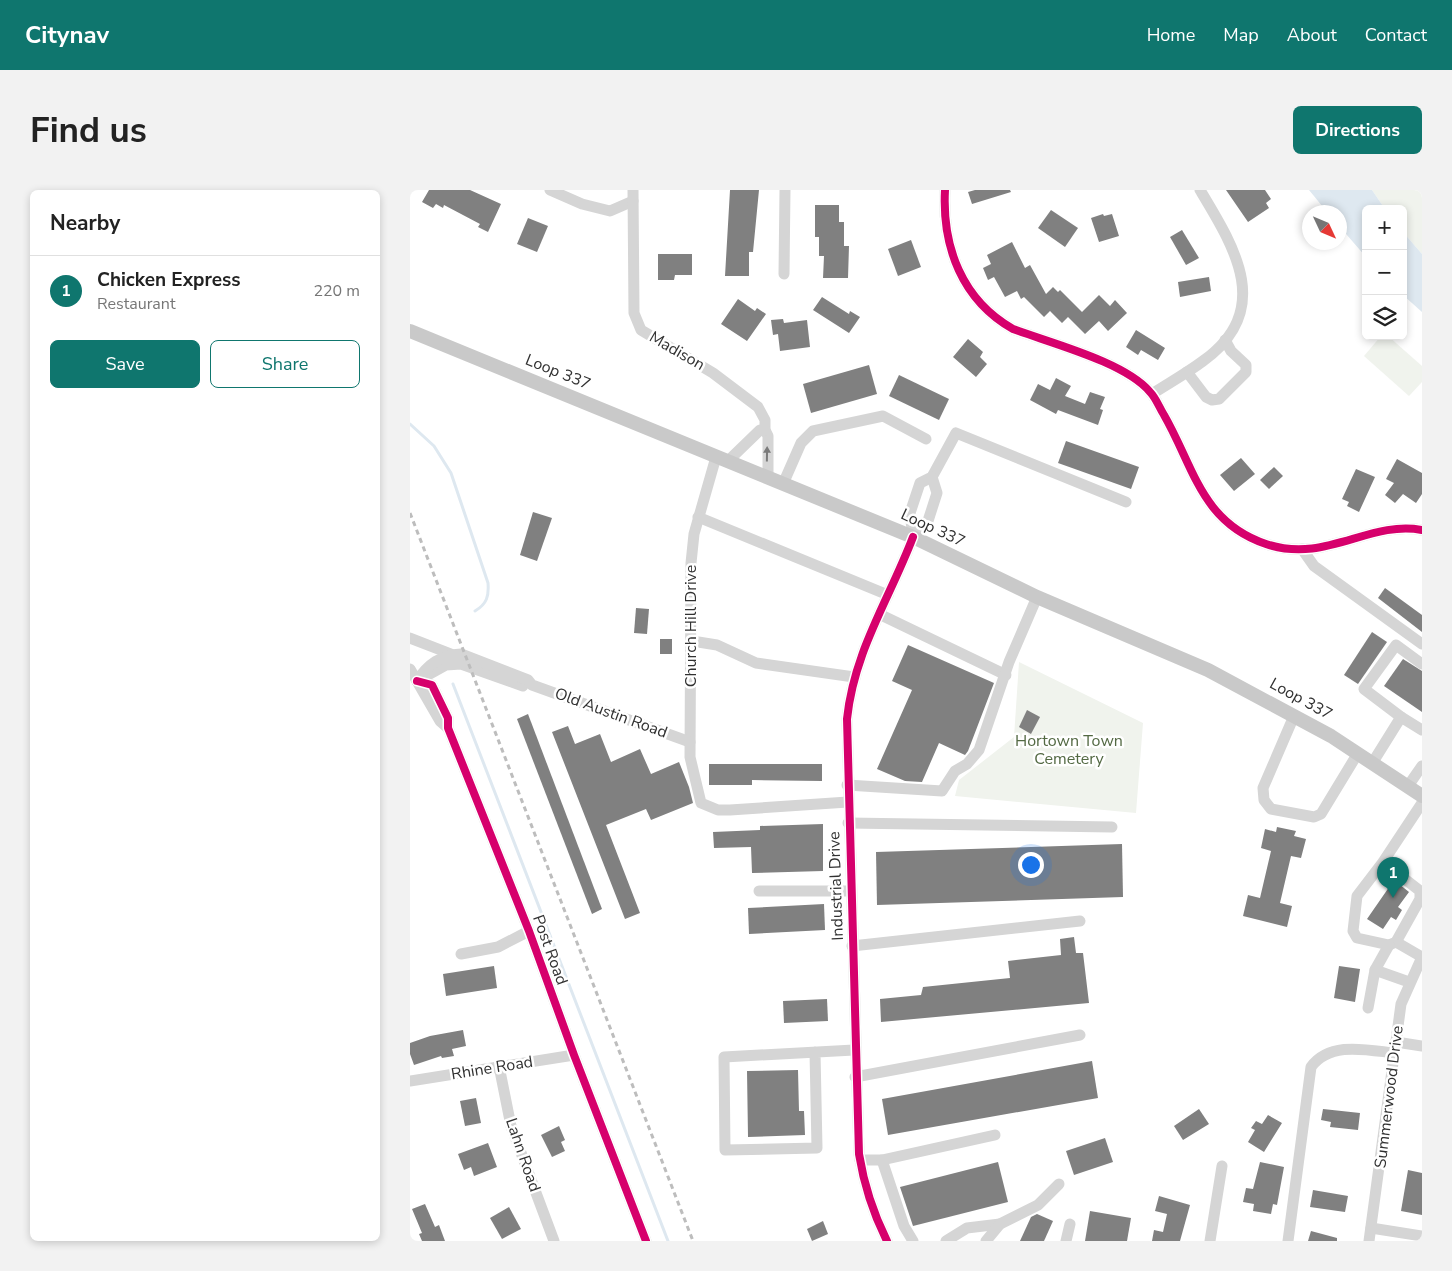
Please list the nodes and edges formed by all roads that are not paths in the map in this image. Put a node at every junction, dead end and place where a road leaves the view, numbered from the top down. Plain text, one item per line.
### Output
1 (550, 190) edge
2 (785, 190) edge
3 (945, 190) edge
4 (1200, 190) edge
5 (633, 195) edge
6 (784, 274) dead end
7 (410, 331) edge
8 (1226, 340) junction
9 (1187, 372) junction
10 (1152, 394) junction
11 (765, 430) junction
12 (926, 439) dead end
13 (722, 459) junction
14 (932, 477) junction
15 (768, 478) junction
16 (783, 484) junction
17 (1126, 502) dead end
18 (699, 515) junction
19 (1422, 530) edge
20 (913, 537) junction
21 (1302, 549) junction
22 (888, 595) junction
23 (1037, 597) junction
24 (879, 614) junction
25 (410, 638) edge
26 (692, 641) junction
27 (1422, 644) edge
28 (451, 654) junction
29 (1422, 664) edge
30 (410, 669) edge
31 (1006, 675) junction
32 (854, 676) junction
33 (417, 681) junction
34 (532, 685) junction
35 (1294, 716) junction
36 (1401, 717) junction
37 (1422, 730) edge
38 (690, 742) junction
39 (1358, 753) junction
40 (1373, 762) junction
41 (1422, 766) edge
42 (848, 785) junction
43 (1408, 786) junction
44 (1422, 796) edge
45 (848, 802) junction
46 (1422, 802) edge
47 (848, 823) junction
48 (1112, 827) dead end
49 (1383, 862) junction
50 (759, 891) dead end
51 (850, 891) junction
52 (1080, 922) dead end
53 (529, 931) junction
54 (1392, 944) junction
55 (852, 946) junction
56 (461, 954) dead end
57 (1422, 957) edge
58 (1375, 970) junction
59 (1409, 982) junction
60 (1368, 1008) dead end
61 (1080, 1035) dead end
62 (1421, 1043) edge
63 (1395, 1047) junction
64 (854, 1050) junction
65 (815, 1052) junction
66 (574, 1055) junction
67 (499, 1066) junction
68 (855, 1077) junction
69 (410, 1081) edge
70 (995, 1135) dead end
71 (860, 1160) junction
72 (882, 1160) junction
73 (1222, 1166) dead end
74 (1059, 1184) dead end
75 (1000, 1224) junction
76 (1070, 1224) dead end
77 (1371, 1228) junction
78 (1422, 1236) edge
79 (554, 1241) edge
80 (646, 1241) edge
81 (887, 1241) edge
82 (913, 1241) edge
83 (946, 1241) edge
84 (986, 1241) edge
85 (1066, 1241) edge
86 (1210, 1241) edge
87 (1288, 1241) edge
88 (1369, 1241) edge

1 - 5 street
2 - 6 street
3 - 10 street
4 - 8 street
5 - 11 street, Madison
7 - 13 main road, Loop 337
8 - 9 street
8 - 9 street
9 - 10 street
10 - 21 street
11 - 13 street
15 -> 11 street, Madison
12 - 16 street
13 - 15 main road, Loop 337
13 - 18 street
14 - 17 street
14 - 20 street
14 - 20 street
15 - 16 main road, Loop 337
16 - 20 main road, Loop 337
18 - 22 street
18 - 26 street, Church Hill Drive
19 - 21 street
20 - 22 street, Industrial Drive
20 - 23 main road, Loop 337
21 - 27 street
22 - 24 street, Industrial Drive
23 - 31 street
23 - 35 main road, Loop 337
24 - 31 street
24 - 32 street, Industrial Drive
25 - 28 street, Old Austin Road
26 - 32 street
26 - 38 street, Church Hill Drive
28 - 33 street
28 - 34 street, Old Austin Road
29 - 36 street
30 - 33 street
31 - 42 street
32 - 42 street, Industrial Drive
33 - 34 street, Old Austin Road
33 - 53 street, Post Road
34 - 38 street, Old Austin Road
35 - 39 main road, Loop 337
35 - 39 street
36 - 37 street
36 - 40 street
38 - 45 street, Church Hill Drive
39 - 40 main road, Loop 337
40 - 43 main road, Loop 337
41 - 43 street
42 - 45 street, Industrial Drive
43 - 44 main road, Loop 337
45 - 47 street, Industrial Drive
46 - 49 street
47 - 48 street
47 - 51 street, Industrial Drive
49 - 54 street
49 - 54 street
50 - 51 street
51 - 55 street, Industrial Drive
52 - 55 street
53 - 56 street
53 - 66 street, Post Road
54 - 57 street
54 - 58 street
55 - 64 street, Industrial Drive
57 - 59 street, Summerwood Drive
58 - 59 street
58 - 60 street
59 - 63 street, Summerwood Drive
61 - 68 street
62 - 63 street
63 - 77 street, Summerwood Drive
63 - 87 street
64 - 65 street
64 - 68 street, Industrial Drive
65 - 65 street
66 - 67 street, Rhine Road
66 - 80 street, Post Road
67 - 69 street, Rhine Road
67 - 79 street, Lahn Road
68 - 71 street, Industrial Drive
70 - 72 street
71 - 72 street
71 - 81 street, Industrial Drive
72 - 82 street
73 - 86 street
74 - 75 street
75 - 83 street
75 - 84 street
76 - 85 street
77 - 78 street
77 - 88 street, Summerwood Drive

